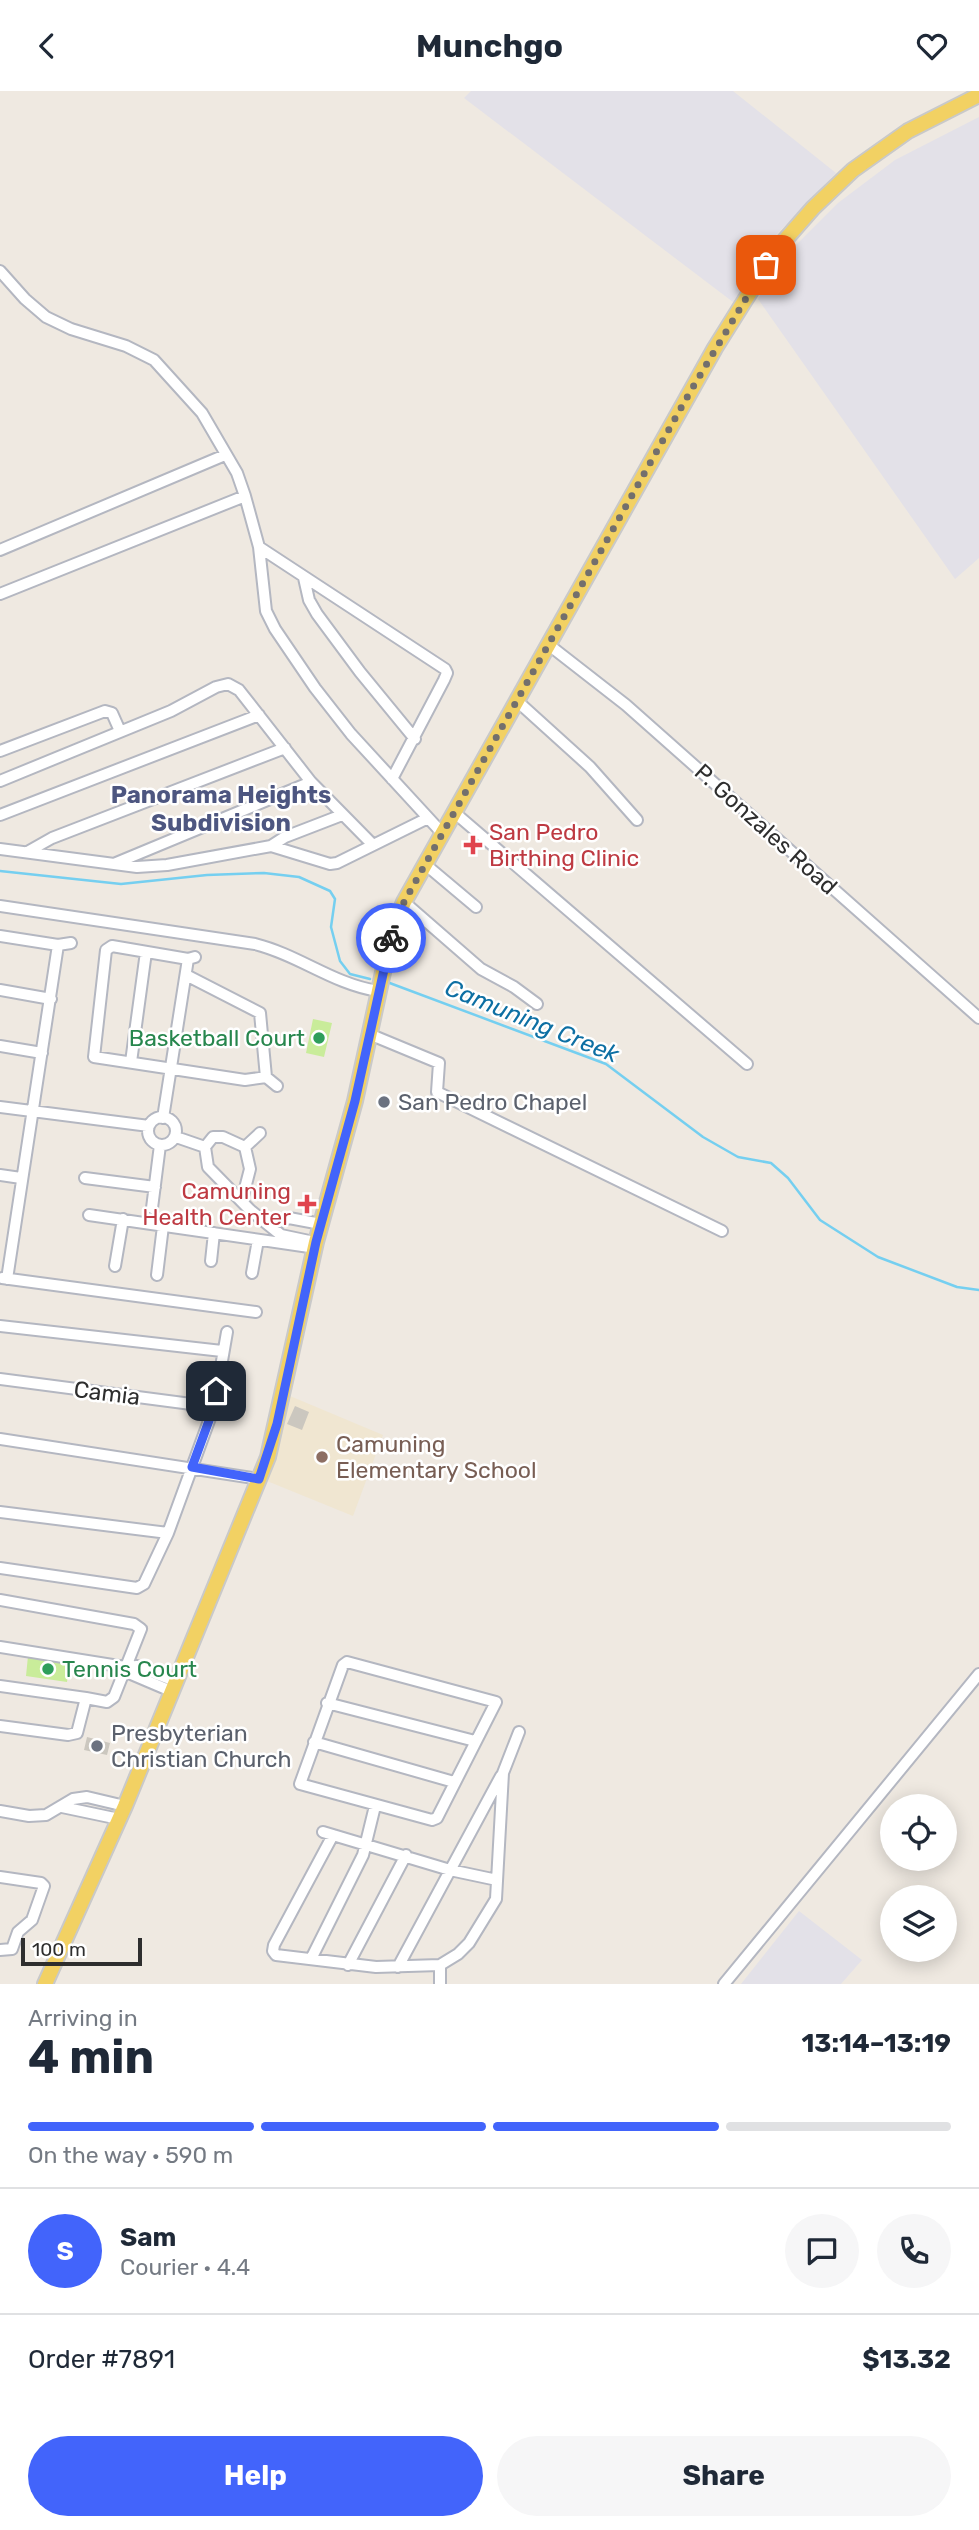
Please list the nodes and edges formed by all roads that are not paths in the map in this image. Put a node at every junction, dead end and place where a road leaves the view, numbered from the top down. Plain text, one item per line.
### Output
1 (979, 95) edge
2 (0, 271) edge
3 (225, 455) junction
4 (245, 496) junction
5 (259, 547) junction
6 (0, 549) edge
7 (304, 577) junction
8 (0, 594) edge
9 (549, 645) junction
10 (516, 699) junction
11 (259, 715) junction
12 (120, 731) junction
13 (415, 739) junction
14 (285, 748) junction
15 (0, 751) edge
16 (392, 779) junction
17 (0, 781) edge
18 (311, 782) junction
19 (455, 813) junction
20 (0, 815) edge
21 (342, 815) junction
22 (428, 818) junction
23 (637, 820) dead end
24 (443, 834) junction
25 (373, 845) junction
26 (271, 846) junction
27 (0, 849) edge
28 (29, 851) junction
29 (114, 864) junction
30 (426, 865) junction
31 (404, 902) junction
32 (0, 906) edge
33 (477, 907) dead end
34 (0, 936) edge
35 (71, 943) dead end
36 (58, 945) junction
37 (146, 952) junction
38 (186, 975) junction
39 (0, 990) edge
40 (378, 991) junction
41 (51, 999) junction
42 (537, 1004) dead end
43 (979, 1018) edge
44 (369, 1034) junction
45 (0, 1047) edge
46 (41, 1053) junction
47 (131, 1062) junction
48 (747, 1064) dead end
49 (172, 1068) junction
50 (266, 1077) junction
51 (277, 1086) dead end
52 (0, 1107) edge
53 (34, 1111) junction
54 (163, 1118) junction
55 (149, 1126) junction
56 (260, 1133) dead end
57 (176, 1137) junction
58 (159, 1145) junction
59 (205, 1147) junction
60 (245, 1147) junction
61 (0, 1175) edge
62 (21, 1178) junction
63 (85, 1178) dead end
64 (155, 1187) junction
65 (242, 1200) junction
66 (152, 1208) dead end
67 (89, 1215) dead end
68 (123, 1219) junction
69 (321, 1224) junction
70 (271, 1225) junction
71 (163, 1226) junction
72 (0, 1228) edge
73 (13, 1230) junction
74 (722, 1231) dead end
75 (215, 1233) junction
76 (258, 1240) junction
77 (316, 1245) junction
78 (211, 1261) dead end
79 (115, 1266) dead end
80 (252, 1273) dead end
81 (157, 1275) dead end
82 (3, 1279) edge
83 (256, 1312) dead end
84 (0, 1326) edge
85 (227, 1332) dead end
86 (222, 1351) junction
87 (0, 1379) edge
88 (214, 1407) junction
89 (0, 1439) edge
90 (192, 1467) junction
91 (259, 1479) junction
92 (0, 1512) edge
93 (168, 1533) junction
94 (0, 1569) edge
95 (0, 1600) edge
96 (0, 1647) edge
97 (125, 1667) junction
98 (979, 1674) edge
99 (0, 1686) edge
100 (173, 1686) junction
101 (86, 1698) junction
102 (327, 1703) junction
103 (0, 1725) edge
104 (519, 1732) dead end
105 (475, 1741) junction
106 (314, 1742) junction
107 (503, 1773) junction
108 (454, 1782) junction
109 (101, 1800) junction
110 (375, 1806) junction
111 (62, 1807) junction
112 (0, 1811) edge
113 (122, 1812) junction
114 (98, 1815) junction
115 (365, 1845) junction
116 (406, 1855) junction
117 (450, 1870) junction
118 (0, 1877) edge
119 (497, 1880) junction
120 (0, 1949) edge
121 (311, 1959) junction
122 (348, 1965) junction
123 (440, 1965) junction
124 (398, 1967) junction
125 (45, 1984) edge
126 (440, 1984) edge
127 (724, 1984) edge

1 - 9 main road
2 - 3 street
3 - 4 street
3 - 6 street
4 - 5 street
4 - 8 street
5 - 7 street
5 - 16 street
7 - 13 street
7 - 13 street
9 - 10 main road
9 - 43 street, P. Gonzales Road
10 - 19 main road
10 - 23 street
11 - 12 street
11 - 14 street
11 - 20 street
12 - 15 street
12 - 17 street
13 - 16 street
14 - 18 street
14 - 28 street
16 - 22 street
18 - 21 street
18 - 29 street
19 - 24 main road
19 - 48 street
21 - 25 street
21 - 26 street
22 - 24 street
22 - 25 street
24 - 30 main road
25 - 26 street
26 - 29 street
27 - 28 street
28 - 29 street
30 - 31 main road
30 - 33 street
31 - 40 main road
31 - 42 street
32 - 40 street
34 - 36 street
35 - 36 street
36 - 41 street
37 - 38 street
37 - 47 street
37 - 47 street
38 - 49 street
38 - 50 street
39 - 41 street
40 - 44 main road
41 - 46 street
44 - 69 main road
44 - 74 street
45 - 46 street
46 - 53 street
47 - 49 street
49 - 50 street
49 - 54 street
50 - 51 street
52 - 53 street
53 - 55 street
53 - 62 street
54 - 55 street
54 - 57 street
55 - 58 street
56 - 60 street
57 - 58 street
57 - 59 street
58 - 64 street
59 - 60 street
59 - 65 street
60 - 65 street
61 - 62 street
62 - 73 street
63 - 64 street
64 - 66 street
65 - 70 street
67 - 68 street
68 - 71 street
68 - 79 street
69 - 70 street
69 - 77 main road
70 - 77 street
71 - 75 street
71 - 81 street
72 - 73 street
73 - 82 street
75 - 76 street
75 - 78 street
76 - 77 street
76 - 80 street
77 - 91 main road
82 - 83 street
84 - 86 street
85 - 86 street
86 - 88 street
87 - 88 street, Camia
88 - 90 street
89 - 90 street
90 - 91 street
90 - 93 street
91 - 100 main road
92 - 93 street
93 - 94 street
95 - 97 street
96 - 97 street
97 - 100 street
97 - 101 street
98 - 127 street
99 - 101 street
100 - 113 main road
101 - 103 street
102 - 105 street
102 - 105 street
102 - 106 street
104 - 107 street
105 - 108 street
106 - 108 street
106 - 110 street
107 - 117 street
107 - 119 street
108 - 110 street
109 - 111 street
109 - 113 street
109 - 114 street
110 - 115 street
111 - 112 street
111 - 114 street
113 - 114 street
113 - 125 main road
115 - 116 street
115 - 121 street
115 - 121 street
116 - 117 street
116 - 122 street
117 - 119 street
117 - 124 street
118 - 120 street
119 - 123 street
121 - 122 street
122 - 124 street
123 - 124 street
123 - 126 street

